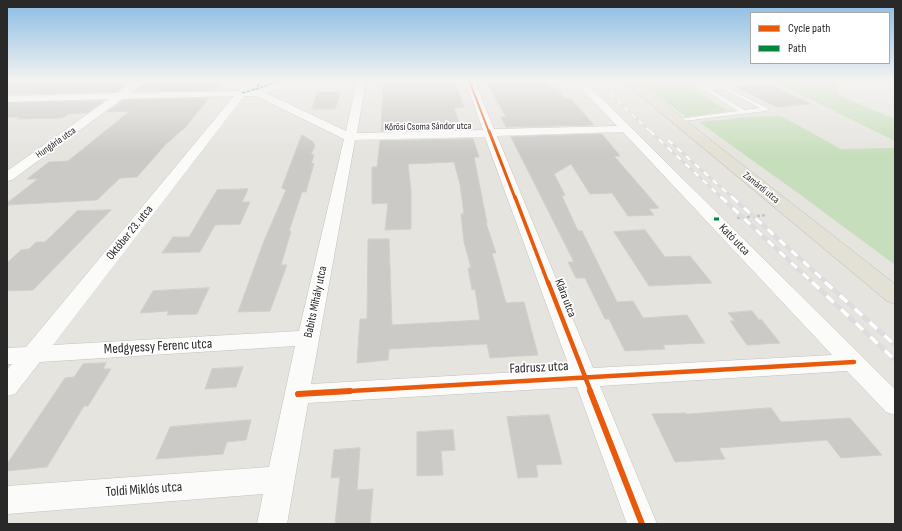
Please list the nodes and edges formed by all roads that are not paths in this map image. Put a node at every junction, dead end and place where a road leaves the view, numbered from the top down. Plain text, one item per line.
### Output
1 (110, 105) edge
2 (237, 105) edge
3 (285, 105) edge
4 (357, 105) edge
5 (479, 105) edge
6 (602, 105) edge
7 (658, 105) edge
8 (731, 105) edge
9 (758, 105) edge
10 (743, 112) junction
11 (678, 121) junction
12 (626, 129) junction
13 (352, 130) junction
14 (491, 134) junction
15 (7, 178) edge
16 (895, 296) edge
17 (308, 338) junction
18 (33, 354) junction
19 (7, 356) edge
20 (854, 362) junction
21 (585, 377) junction
22 (7, 387) edge
23 (298, 394) junction
24 (895, 405) edge
25 (281, 479) junction
26 (7, 500) edge
27 (272, 524) edge
28 (642, 524) edge

1 - 15 street, Hungária utca
2 - 18 street, Október 23. utca
3 - 13 street, Kőrösi Csoma Sándor utca
4 - 13 street, Babits Mihály utca
5 - 14 street, Klára utca
6 - 12 street, Kató utca
7 - 11 main road, Zamárdi utca
8 - 10 lane
9 - 10 lane
10 - 11 lane
11 - 16 main road, Zamárdi utca
12 - 14 street, Kőrösi Csoma Sándor utca
12 - 20 street, Kató utca
13 - 14 street, Kőrösi Csoma Sándor utca
13 - 17 street, Babits Mihály utca
14 - 21 street, Klára utca
17 - 18 street, Medgyessy Ferenc utca
17 - 23 street, Babits Mihály utca
18 - 19 street, Medgyessy Ferenc utca
18 - 22 street, Október 23. utca
20 - 21 street, Fadrusz utca
20 - 24 street, Kató utca
21 - 23 street, Fadrusz utca
21 - 28 street, Klára utca
23 - 25 street, Babits Mihály utca
25 - 26 street, Toldi Miklós utca
25 - 27 street, Babits Mihály utca

